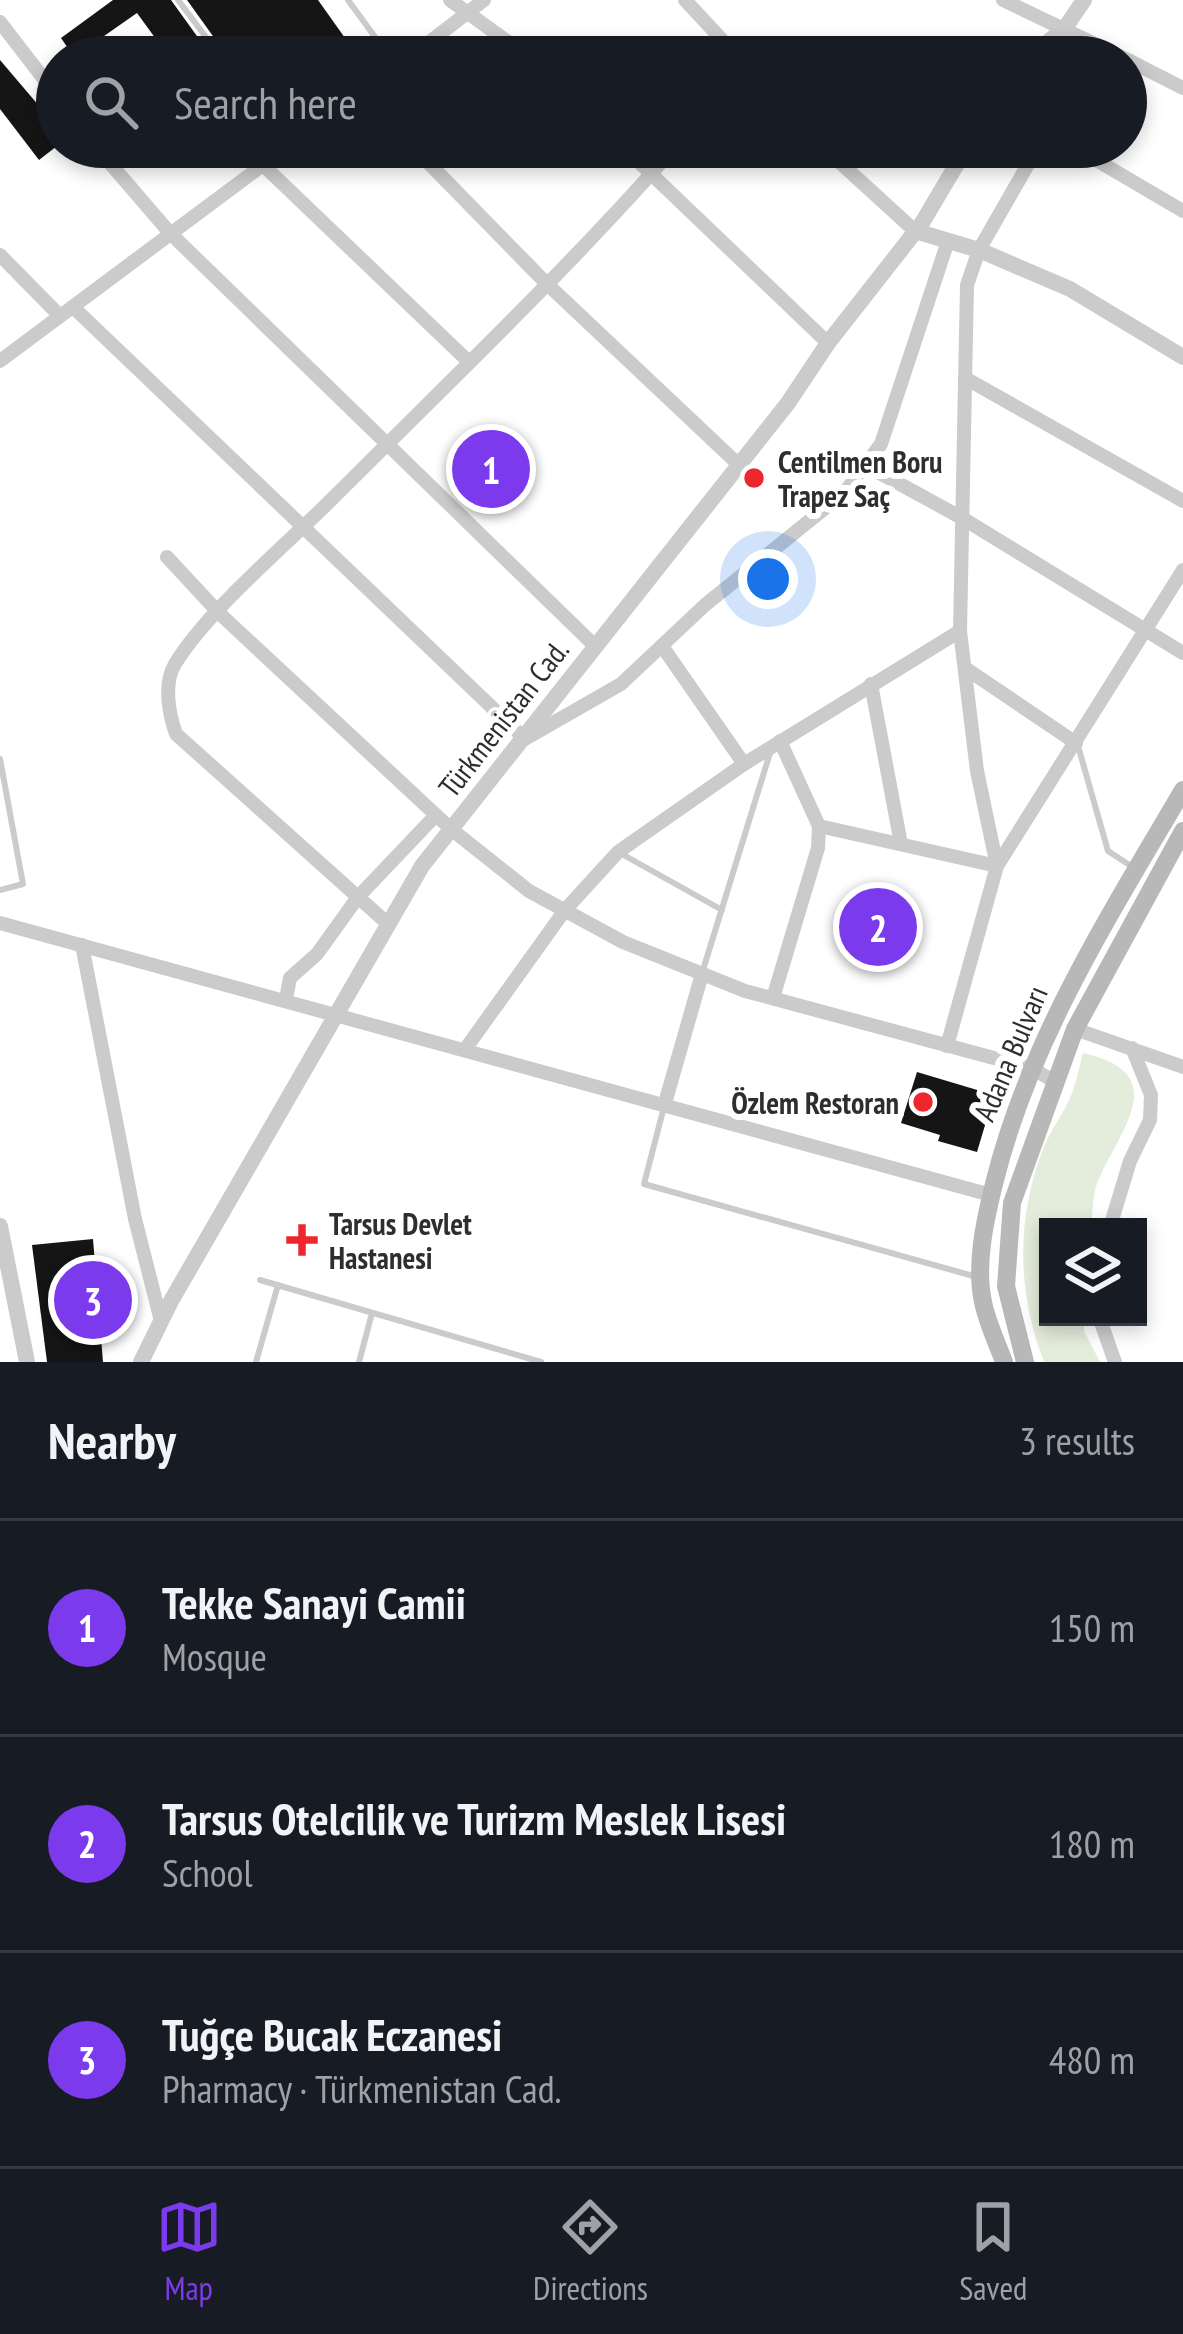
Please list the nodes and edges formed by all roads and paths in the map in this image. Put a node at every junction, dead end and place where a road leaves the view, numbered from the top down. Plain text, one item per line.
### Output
1 (178, 0) edge
2 (348, 0) edge
3 (450, 0) edge
4 (484, 0) edge
5 (685, 0) edge
6 (1003, 0) edge
7 (1084, 0) edge
8 (470, 13) junction
9 (0, 22) edge
10 (1064, 28) junction
11 (205, 36) edge
12 (374, 36) edge
13 (439, 36) edge
14 (501, 36) edge
15 (718, 36) edge
16 (1055, 36) edge
17 (1063, 36) edge
18 (1080, 36) edge
19 (36, 68) edge
20 (1147, 70) edge
21 (1183, 88) edge
22 (114, 168) edge
23 (259, 168) edge
24 (266, 168) edge
25 (434, 168) edge
26 (645, 168) edge
27 (656, 168) edge
28 (846, 168) edge
29 (954, 168) edge
30 (1026, 168) edge
31 (1110, 168) edge
32 (651, 174) junction
33 (1183, 211) edge
34 (915, 231) junction
35 (170, 233) junction
36 (948, 241) junction
37 (979, 250) junction
38 (0, 255) edge
39 (546, 283) junction
40 (67, 311) junction
41 (827, 343) junction
42 (1183, 357) edge
43 (0, 361) edge
44 (469, 362) junction
45 (965, 378) junction
46 (386, 445) junction
47 (739, 465) junction
48 (865, 465) junction
49 (1183, 501) edge
50 (962, 518) junction
51 (302, 528) junction
52 (166, 556) dead end
53 (1183, 570) edge
54 (219, 613) junction
55 (960, 631) junction
56 (1145, 632) junction
57 (595, 646) junction
58 (662, 646) junction
59 (1183, 653) edge
60 (965, 668) junction
61 (871, 684) junction
62 (525, 740) junction
63 (1076, 742) junction
64 (776, 743) junction
65 (0, 759) edge
66 (744, 764) junction
67 (1183, 790) edge
68 (436, 815) junction
69 (819, 826) junction
70 (451, 829) junction
71 (1183, 831) edge
72 (901, 844) junction
73 (618, 852) junction
74 (997, 866) junction
75 (1137, 869) junction
76 (0, 890) edge
77 (358, 897) junction
78 (565, 910) junction
79 (722, 910) junction
80 (0, 923) edge
81 (388, 923) junction
82 (82, 945) junction
83 (702, 974) junction
84 (773, 998) junction
85 (286, 999) junction
86 (336, 1013) junction
87 (1075, 1029) junction
88 (947, 1046) junction
89 (466, 1048) junction
90 (1132, 1048) junction
91 (1183, 1067) edge
92 (1031, 1068) junction
93 (1054, 1081) junction
94 (665, 1103) junction
95 (991, 1195) junction
96 (1113, 1218) edge
97 (0, 1226) edge
98 (982, 1279) junction
99 (260, 1280) dead end
100 (278, 1285) junction
101 (372, 1312) junction
102 (161, 1321) junction
103 (1102, 1326) edge
104 (28, 1362) edge
105 (141, 1362) edge
106 (256, 1362) edge
107 (359, 1362) edge
108 (541, 1362) edge
109 (1004, 1362) edge
110 (1025, 1362) edge
111 (1115, 1362) edge

1 - 11 lane
2 - 12 lane
3 - 8 street
4 - 8 street
5 - 15 street
6 - 10 street
7 - 10 street
8 - 13 street
8 - 14 street
9 - 19 street
10 - 16 street
10 - 17 street
10 - 18 street
20 - 21 street
22 - 35 street
23 - 35 street
24 - 44 street
25 - 39 street
26 - 32 street
27 - 32 street
28 - 34 street
29 - 34 street, Türkmenistan Cad.
30 - 37 street
31 - 33 street
32 - 39 street
32 - 41 street
34 - 36 street
34 - 41 street, Türkmenistan Cad.
35 - 40 street
35 - 46 street
36 - 37 street
36 - 48 street
37 - 42 street
37 - 45 street
38 - 40 street
39 - 44 street
39 - 47 street
40 - 43 street
40 - 51 street
41 - 47 street, Türkmenistan Cad.
44 - 46 street
45 - 49 street
45 - 50 street
46 - 51 street
46 - 57 street
47 - 57 street, Türkmenistan Cad.
48 - 50 street
48 - 58 street
50 - 55 street
50 - 56 street
51 - 54 street
51 - 62 street
52 - 54 street
53 - 56 street
54 - 68 street
54 - 77 street
55 - 60 street
55 - 61 street
56 - 59 street
56 - 63 street
57 - 62 street, Türkmenistan Cad.
58 - 62 street
58 - 66 street
60 - 63 street
60 - 74 street
61 - 64 street
61 - 72 street
62 - 70 street, Türkmenistan Cad.
63 - 74 street
63 - 75 lane
64 - 66 street
64 - 69 street
64 - 79 lane
65 - 76 lane
66 - 73 street
67 - 75 main road, Adana Bulvarı
68 - 70 street
68 - 77 street
69 - 72 street
69 - 84 street
70 - 78 street
70 - 81 street, Türkmenistan Cad.
71 - 87 main road, Adana Bulvarı
72 - 74 street
73 - 78 street
73 - 79 lane
74 - 88 street
75 - 92 main road, Adana Bulvarı
77 - 81 street
77 - 85 street
78 - 83 street
78 - 89 street
79 - 83 lane
80 - 82 street
81 - 86 street, Türkmenistan Cad.
82 - 85 street
82 - 102 street
83 - 84 street
83 - 94 street
84 - 88 street
85 - 86 street
86 - 89 street
86 - 102 street, Türkmenistan Cad.
87 - 90 street
87 - 93 main road, Adana Bulvarı
88 - 92 street
89 - 94 street
90 - 91 street
90 - 96 street
92 - 93 street
92 - 95 main road, Adana Bulvarı
93 - 110 main road, Adana Bulvarı
94 - 95 street
94 - 98 lane
95 - 98 main road, Adana Bulvarı
97 - 104 street
98 - 109 main road, Adana Bulvarı
99 - 100 lane
100 - 101 lane
100 - 106 lane
101 - 107 lane
101 - 108 lane
102 - 105 street, Türkmenistan Cad.
103 - 111 street

